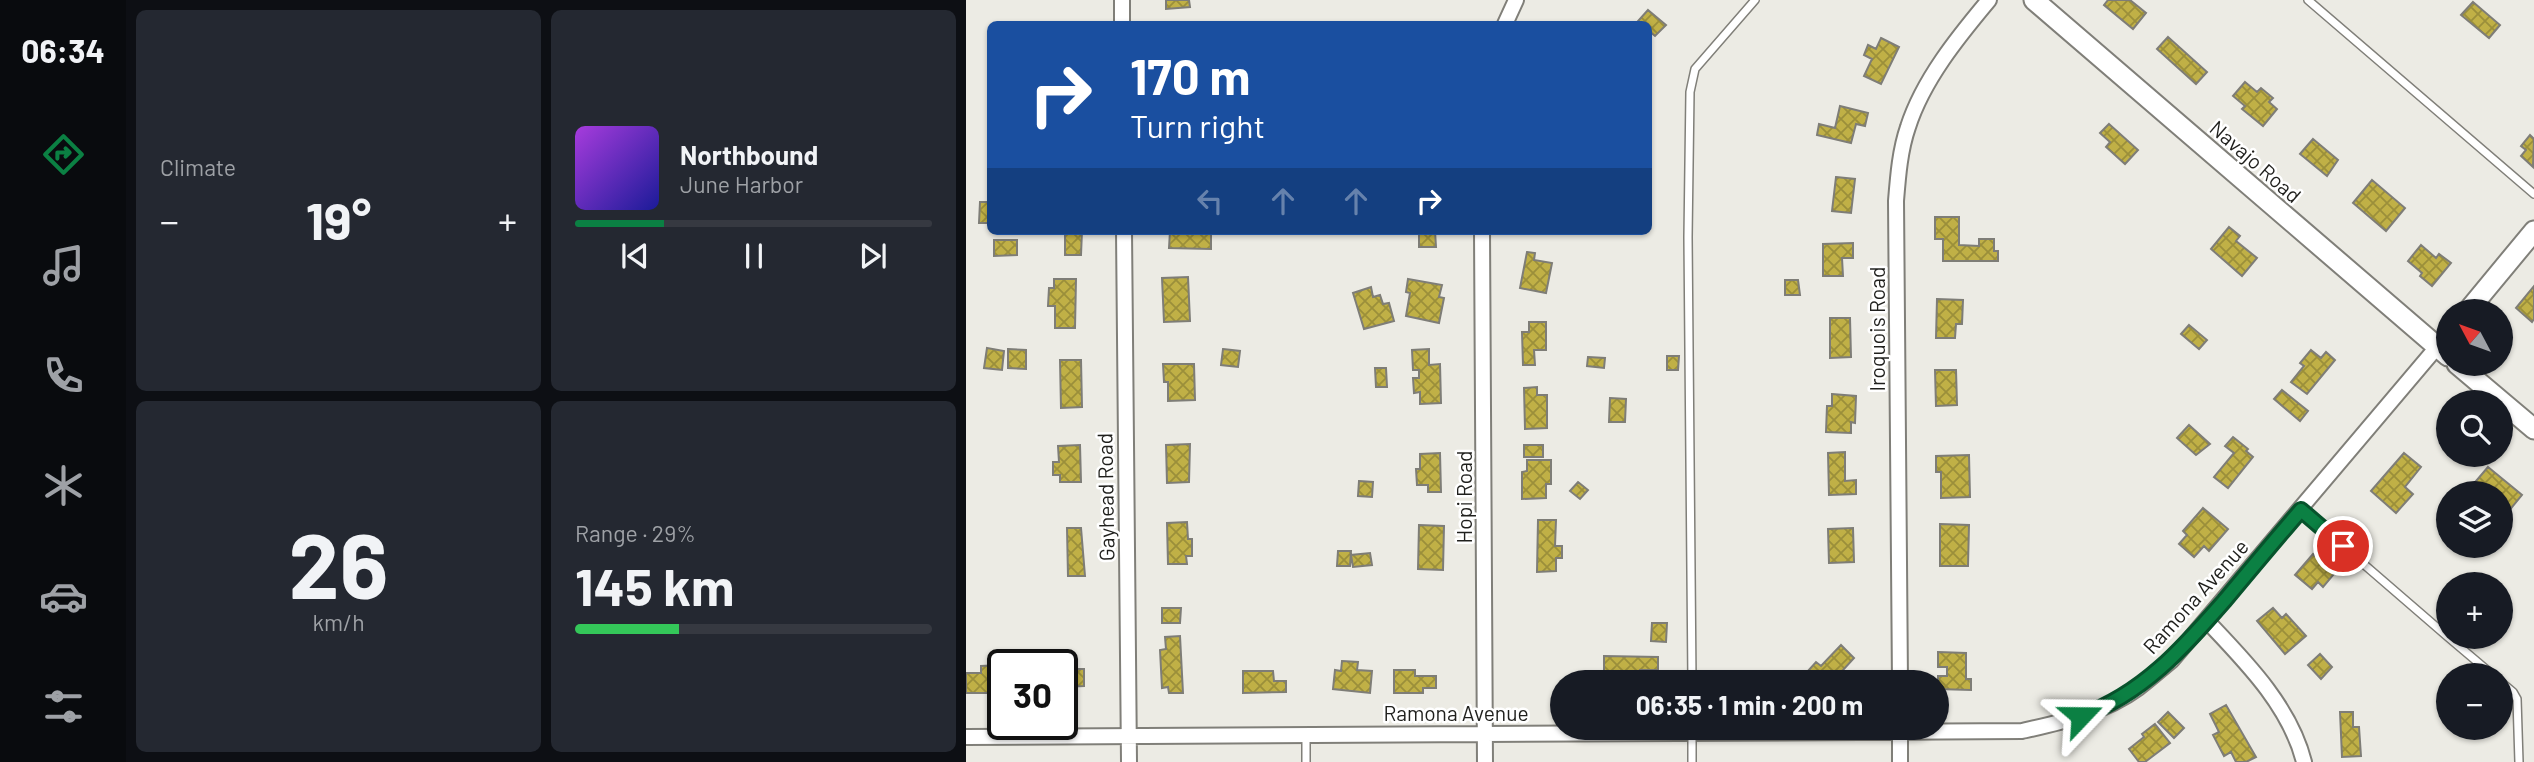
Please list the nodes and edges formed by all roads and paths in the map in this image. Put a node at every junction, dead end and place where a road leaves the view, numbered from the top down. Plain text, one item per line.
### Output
1 (1122, 0) edge
2 (1516, 0) edge
3 (1755, 0) edge
4 (1989, 0) edge
5 (2034, 0) edge
6 (2308, 0) edge
7 (1122, 21) edge
8 (1506, 21) edge
9 (2534, 194) edge
10 (2534, 231) edge
11 (1124, 235) edge
12 (1482, 235) edge
13 (2478, 299) edge
14 (2436, 338) edge
15 (2436, 356) edge
16 (2471, 376) edge
17 (2534, 429) edge
18 (2301, 510) junction
19 (2207, 621) junction
20 (2436, 627) edge
21 (2462, 649) edge
22 (2479, 663) edge
23 (1692, 670) edge
24 (1900, 670) edge
25 (2513, 692) edge
26 (1949, 730) edge
27 (1550, 733) edge
28 (1485, 734) junction
29 (1306, 735) junction
30 (1129, 736) junction
31 (966, 737) edge
32 (1692, 740) edge
33 (1900, 740) edge
34 (1129, 762) edge
35 (1306, 762) edge
36 (1485, 762) edge
37 (1692, 762) edge
38 (1900, 762) edge
39 (2304, 762) edge
40 (2519, 762) edge

1 - 7 street
2 - 8 street
3 - 23 lane
4 - 24 street, Iroquois Road
5 - 14 main road, Navajo Road
6 - 9 lane
10 - 13 main road
11 - 30 street, Gayhead Road
12 - 28 street, Hopi Road
15 - 18 street, Ramona Avenue
16 - 17 main road
18 - 19 street, Ramona Avenue
18 - 20 lane
19 - 26 street, Ramona Avenue
19 - 39 street
21 - 22 lane
25 - 40 lane
27 - 28 street, Ramona Avenue
28 - 29 street, Ramona Avenue
28 - 36 street, Hopi Road
29 - 30 street, Ramona Avenue
29 - 35 lane
30 - 31 street, Ramona Avenue
30 - 34 street, Gayhead Road
32 - 37 lane
33 - 38 street

